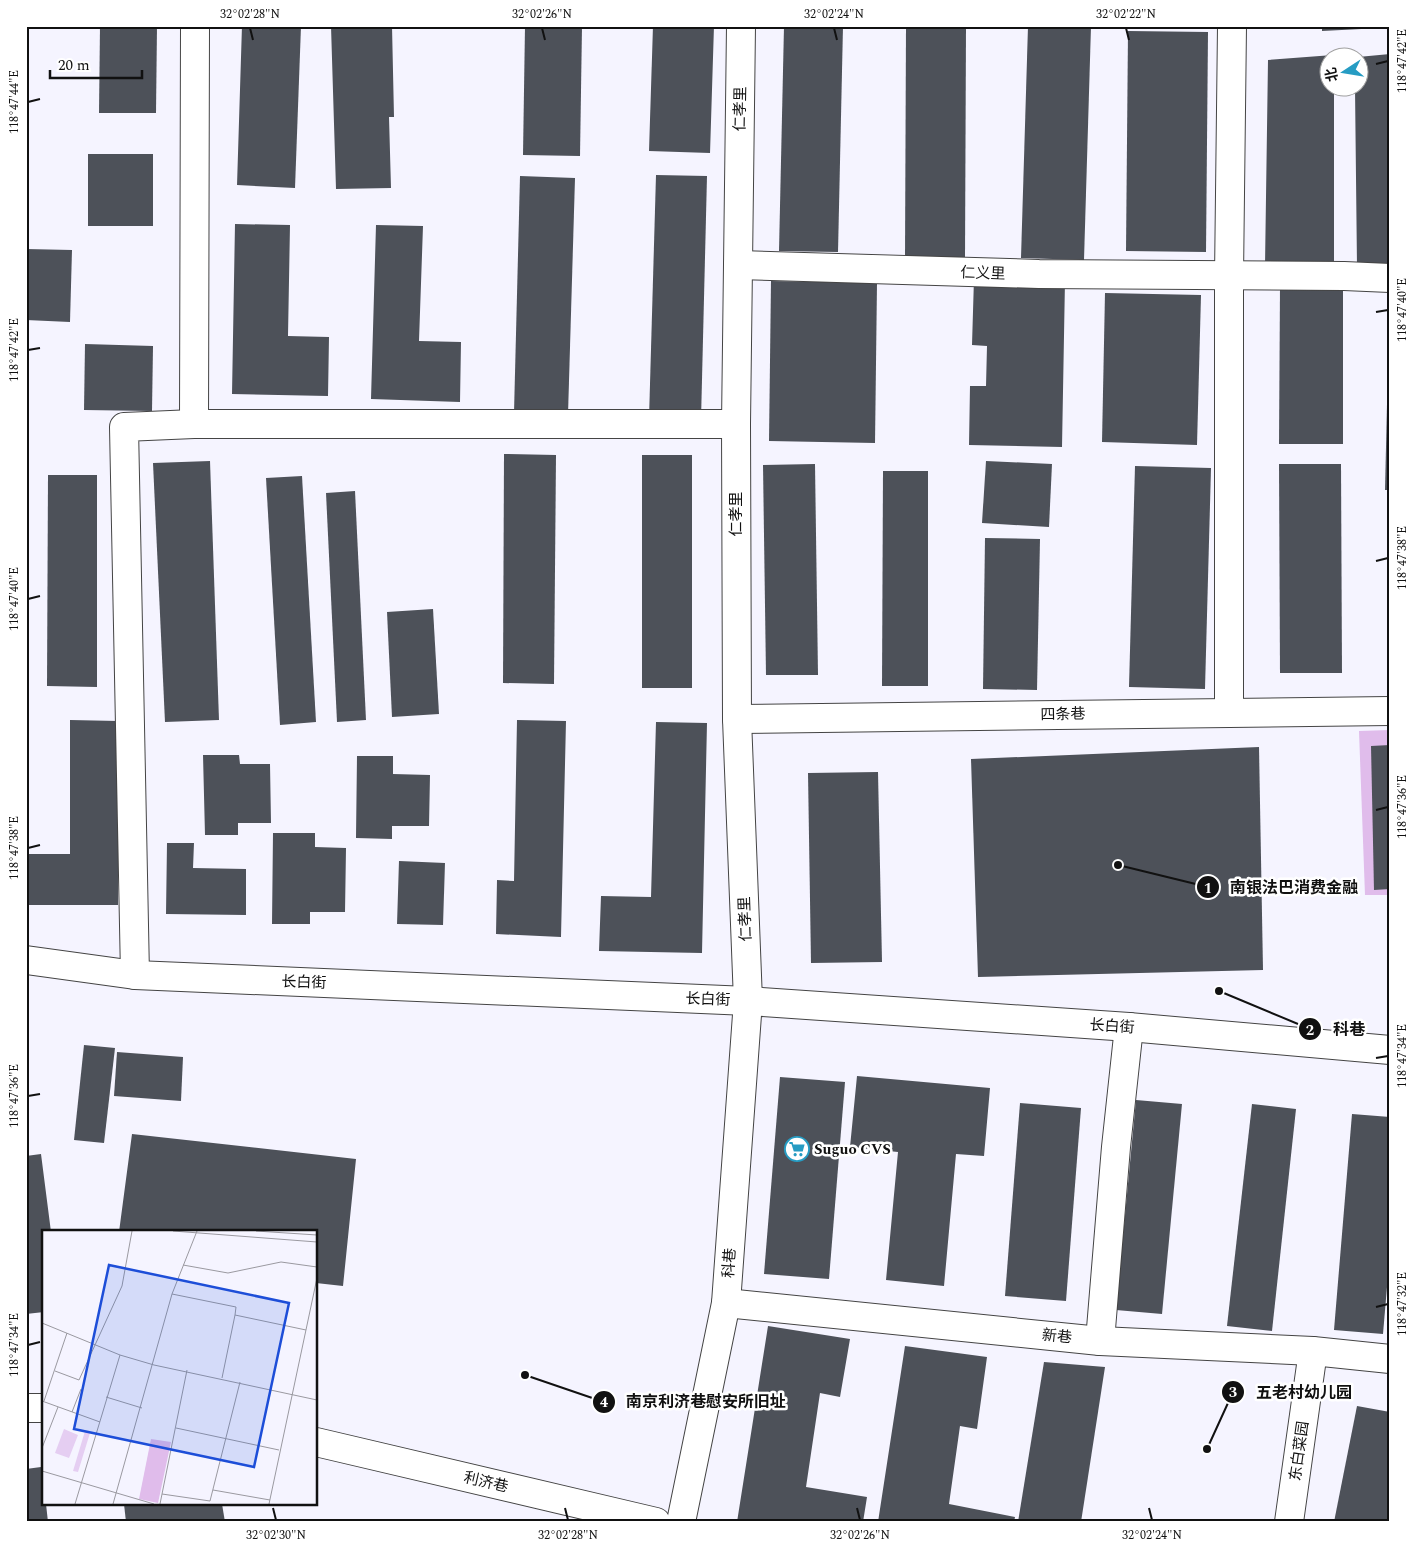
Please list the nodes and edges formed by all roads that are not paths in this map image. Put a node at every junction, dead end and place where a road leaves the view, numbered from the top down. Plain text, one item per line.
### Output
1 (195, 26) edge
2 (741, 26) edge
3 (1232, 26) edge
4 (738, 265) junction
5 (1229, 277) junction
6 (1390, 278) edge
7 (194, 424) junction
8 (736, 424) junction
9 (1390, 711) edge
10 (1229, 712) junction
11 (737, 719) junction
12 (26, 960) edge
13 (135, 975) junction
14 (748, 1001) junction
15 (1129, 1027) junction
16 (1390, 1050) edge
17 (726, 1303) junction
18 (1100, 1341) junction
19 (1313, 1352) junction
20 (1390, 1358) edge
21 (26, 1408) edge
22 (42, 1408) edge
23 (318, 1442) edge
24 (656, 1522) edge
25 (681, 1522) edge
26 (1289, 1522) edge

1 - 7 street
2 - 4 street, 仁孝里
3 - 5 street
4 - 5 street, 仁义里
4 - 8 street, 仁孝里
5 - 6 street, 仁义里
5 - 10 street
7 - 8 street
7 - 13 street
8 - 11 street, 仁孝里
9 - 10 street, 四条巷
10 - 11 street, 四条巷
11 - 14 street, 仁孝里
12 - 13 street, 长白街
13 - 14 street, 长白街
14 - 15 street, 长白街
14 - 17 street, 科巷
15 - 16 street, 长白街
15 - 18 street
17 - 18 street, 新巷
17 - 25 street, 科巷
18 - 19 street, 新巷
19 - 20 street, 新巷
19 - 26 street, 东白菜园
21 - 22 street
23 - 24 street, 利济巷

